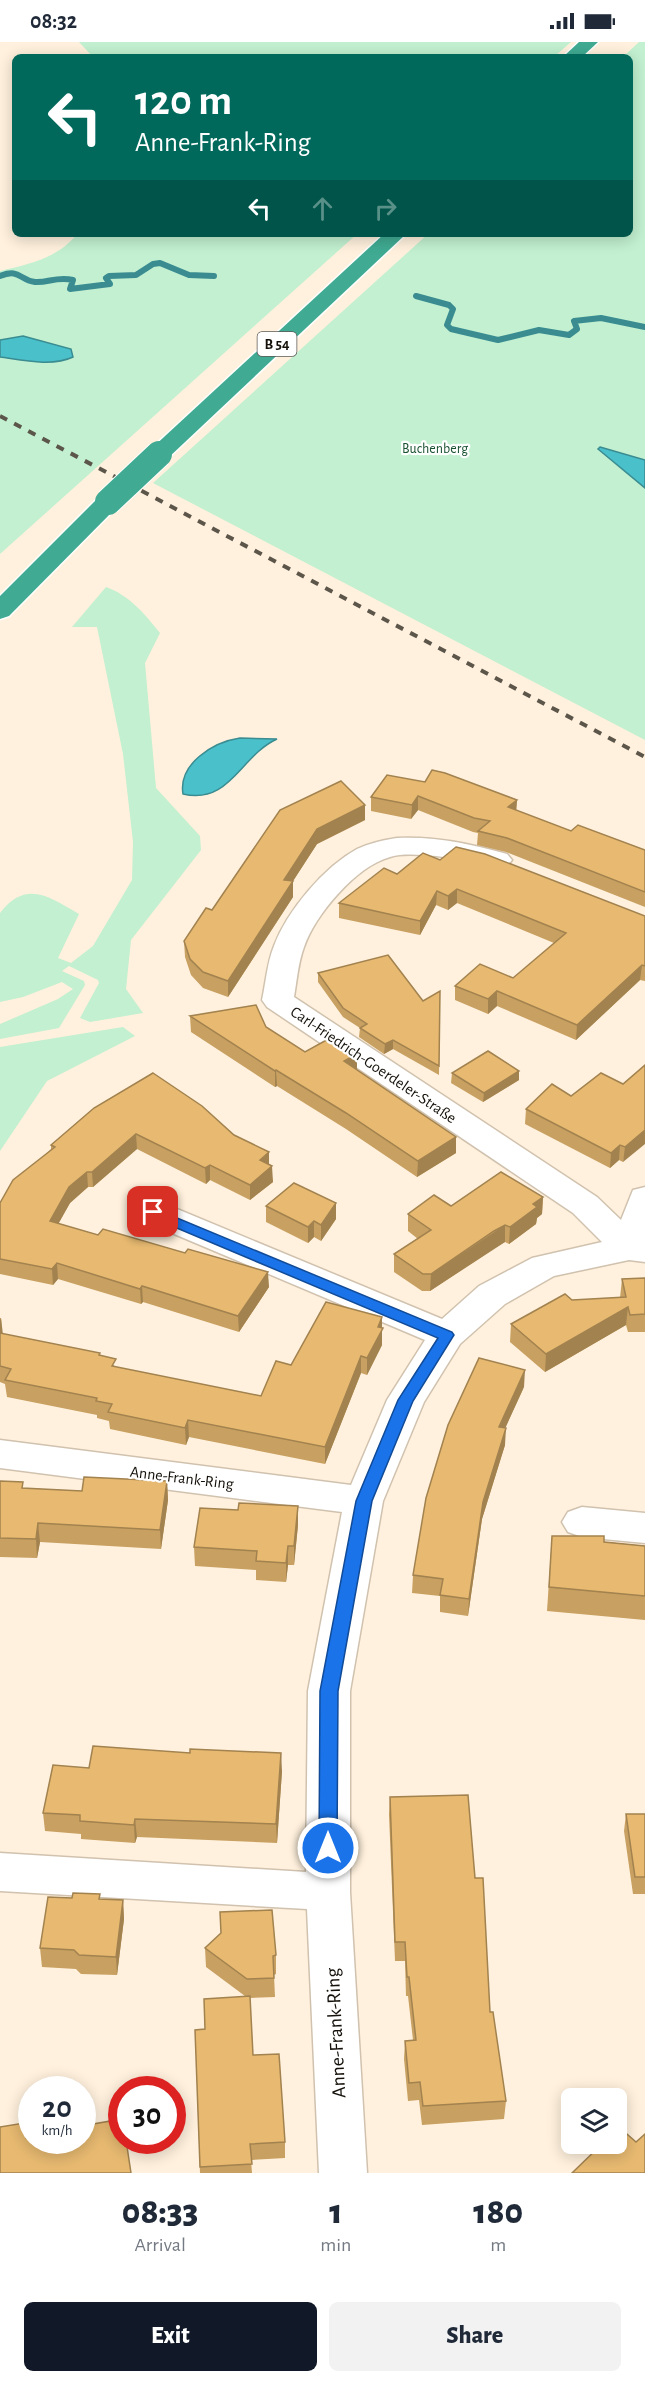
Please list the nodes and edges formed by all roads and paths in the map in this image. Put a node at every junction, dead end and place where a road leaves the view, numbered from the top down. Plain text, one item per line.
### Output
1 (589, 42) edge
2 (608, 42) edge
3 (575, 54) edge
4 (594, 54) edge
5 (370, 237) edge
6 (393, 237) edge
7 (147, 451) junction
8 (97, 500) junction
9 (0, 582) edge
10 (0, 611) edge
11 (527, 873) edge
12 (645, 1198) edge
13 (153, 1212) dead end
14 (637, 1249) edge
15 (447, 1335) junction
16 (0, 1454) edge
17 (364, 1501) junction
18 (582, 1522) dead end
19 (645, 1528) edge
20 (0, 1872) edge
21 (328, 1892) junction
22 (342, 2173) edge

1 - 3 highway
2 - 4 highway
5 - 7 highway, B 54
6 - 7 highway, B 54
7 - 8 highway, B 54, bridge
8 - 9 highway, B 54
8 - 10 highway, B 54
11 - 14 street, Carl-Friedrich-Goerdeler-Straße
12 - 14 street
13 - 15 street
14 - 15 street, Anne-Frank-Ring
15 - 17 street, Anne-Frank-Ring
16 - 17 street, Anne-Frank-Ring
17 - 21 street, Anne-Frank-Ring
18 - 19 street
20 - 21 street
21 - 22 street, Anne-Frank-Ring

